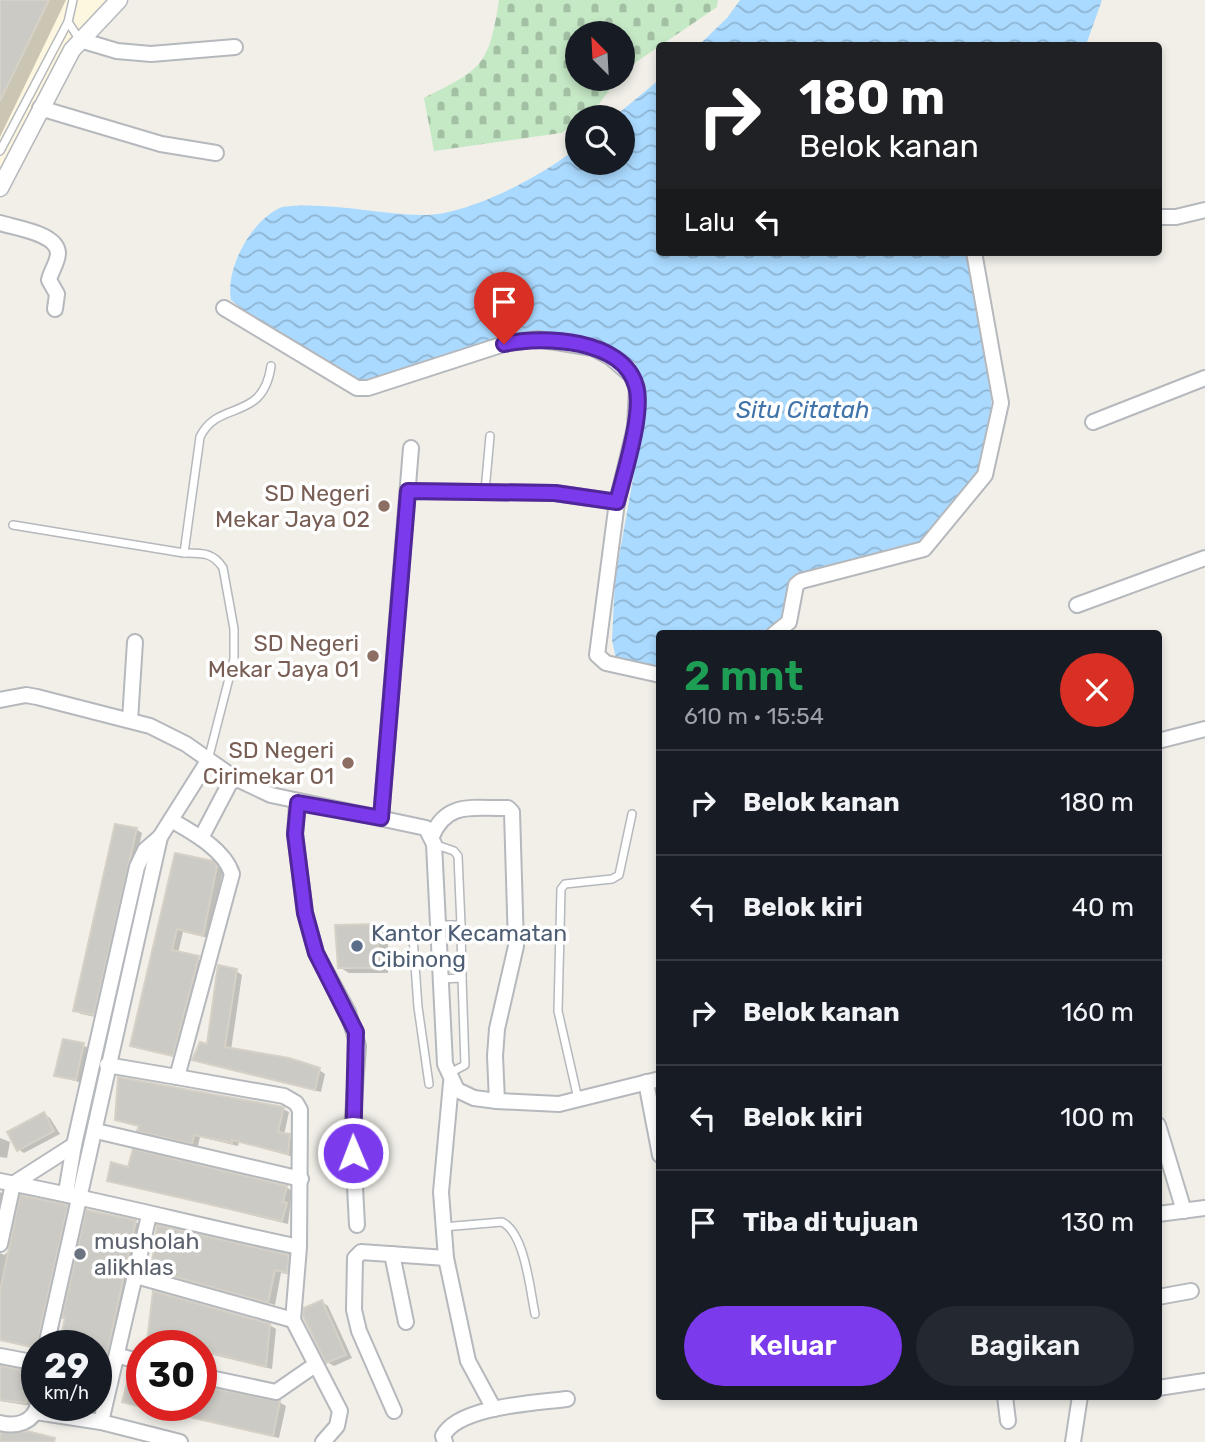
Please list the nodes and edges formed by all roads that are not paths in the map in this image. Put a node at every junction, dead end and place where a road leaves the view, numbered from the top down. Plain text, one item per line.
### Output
1 (73, 0) edge
2 (119, 0) edge
3 (68, 22) junction
4 (80, 40) junction
5 (235, 47) dead end
6 (40, 108) junction
7 (0, 151) edge
8 (216, 153) dead end
9 (0, 188) edge
10 (1205, 210) edge
11 (1162, 217) edge
12 (0, 223) edge
13 (975, 256) edge
14 (224, 308) dead end
15 (55, 309) dead end
16 (271, 366) dead end
17 (1205, 378) edge
18 (1093, 422) dead end
19 (490, 436) dead end
20 (411, 448) dead end
21 (408, 491) junction
22 (485, 491) junction
23 (617, 502) junction
24 (13, 525) dead end
25 (184, 553) junction
26 (1205, 558) edge
27 (1077, 605) dead end
28 (779, 630) edge
29 (135, 642) dead end
30 (656, 675) edge
31 (0, 700) edge
32 (130, 720) junction
33 (1205, 729) edge
34 (1162, 740) edge
35 (208, 761) junction
36 (239, 780) junction
37 (298, 803) junction
38 (632, 814) dead end
39 (381, 818) junction
40 (171, 820) junction
41 (159, 837) junction
42 (201, 838) junction
43 (433, 840) junction
44 (461, 925) junction
45 (438, 929) junction
46 (440, 964) junction
47 (415, 965) junction
48 (462, 978) junction
49 (441, 979) junction
50 (107, 1065) junction
51 (177, 1077) junction
52 (450, 1078) junction
53 (653, 1080) edge
54 (429, 1084) dead end
55 (576, 1100) junction
56 (497, 1101) junction
57 (656, 1113) edge
58 (96, 1130) junction
59 (1162, 1138) edge
60 (74, 1145) junction
61 (56, 1157) junction
62 (69, 1175) junction
63 (301, 1178) junction
64 (7, 1183) edge
65 (76, 1193) junction
66 (1205, 1208) edge
67 (1184, 1211) junction
68 (1162, 1214) edge
69 (149, 1215) junction
70 (357, 1225) dead end
71 (442, 1227) junction
72 (0, 1244) edge
73 (299, 1247) junction
74 (392, 1254) junction
75 (446, 1258) junction
76 (136, 1276) junction
77 (1191, 1291) dead end
78 (1162, 1296) edge
79 (535, 1314) dead end
80 (293, 1320) junction
81 (406, 1322) dead end
82 (49, 1330) edge
83 (0, 1356) edge
84 (119, 1356) junction
85 (126, 1358) edge
86 (21, 1360) edge
87 (315, 1365) junction
88 (217, 1379) edge
89 (1205, 1381) edge
90 (1162, 1387) edge
91 (567, 1399) dead end
92 (1005, 1400) edge
93 (1082, 1400) edge
94 (494, 1409) junction
95 (394, 1411) dead end
96 (21, 1421) edge
97 (96, 1421) edge
98 (1008, 1421) dead end
99 (101, 1422) junction
100 (0, 1423) edge
101 (180, 1442) edge
102 (323, 1442) edge
103 (445, 1442) edge
104 (1073, 1442) edge

1 - 3 lane
2 - 4 street
3 - 4 lane
3 - 7 lane
4 - 5 street
4 - 6 street
6 - 8 street
6 - 9 street
10 - 11 street
12 - 15 street
13 - 28 street
14 - 23 street
16 - 25 lane
17 - 18 street
19 - 22 lane
20 - 21 street
21 - 22 street
21 - 39 street
22 - 23 street
23 - 30 street
24 - 25 lane
25 - 35 lane
26 - 27 street
29 - 32 street
31 - 32 street
32 - 35 street
33 - 34 street
35 - 36 street
35 - 40 street
36 - 37 street
36 - 42 street
37 - 39 street
37 - 70 street
38 - 55 lane
39 - 43 street
40 - 41 street
40 - 42 street
41 - 50 street
41 - 60 street
42 - 51 street
43 - 44 lane
43 - 45 street
43 - 56 street
44 - 45 lane
44 - 48 lane
45 - 46 street
45 - 47 lane
46 - 47 lane
46 - 49 street
47 - 54 lane
48 - 49 lane
48 - 52 lane
49 - 52 street
50 - 51 street
50 - 58 street
51 - 63 street
52 - 56 street
52 - 71 street
53 - 55 street
53 - 57 street
55 - 56 street
58 - 63 street
58 - 65 street
59 - 67 street
60 - 61 street
60 - 62 street
61 - 62 street
61 - 64 street
62 - 65 street
63 - 73 street
64 - 65 street
64 - 72 street
65 - 69 street
65 - 82 street
66 - 67 street
67 - 68 street
69 - 73 street
69 - 76 street
71 - 75 street
71 - 79 lane
73 - 80 street
74 - 75 street
74 - 81 street
74 - 95 street
75 - 94 street
76 - 80 street
76 - 84 street
77 - 78 street
80 - 87 street
83 - 86 street
84 - 85 street
84 - 99 street
87 - 88 street
87 - 102 street
89 - 90 street
91 - 94 street
92 - 98 street
93 - 104 street
94 - 103 street
96 - 100 street
97 - 99 street
99 - 101 street

